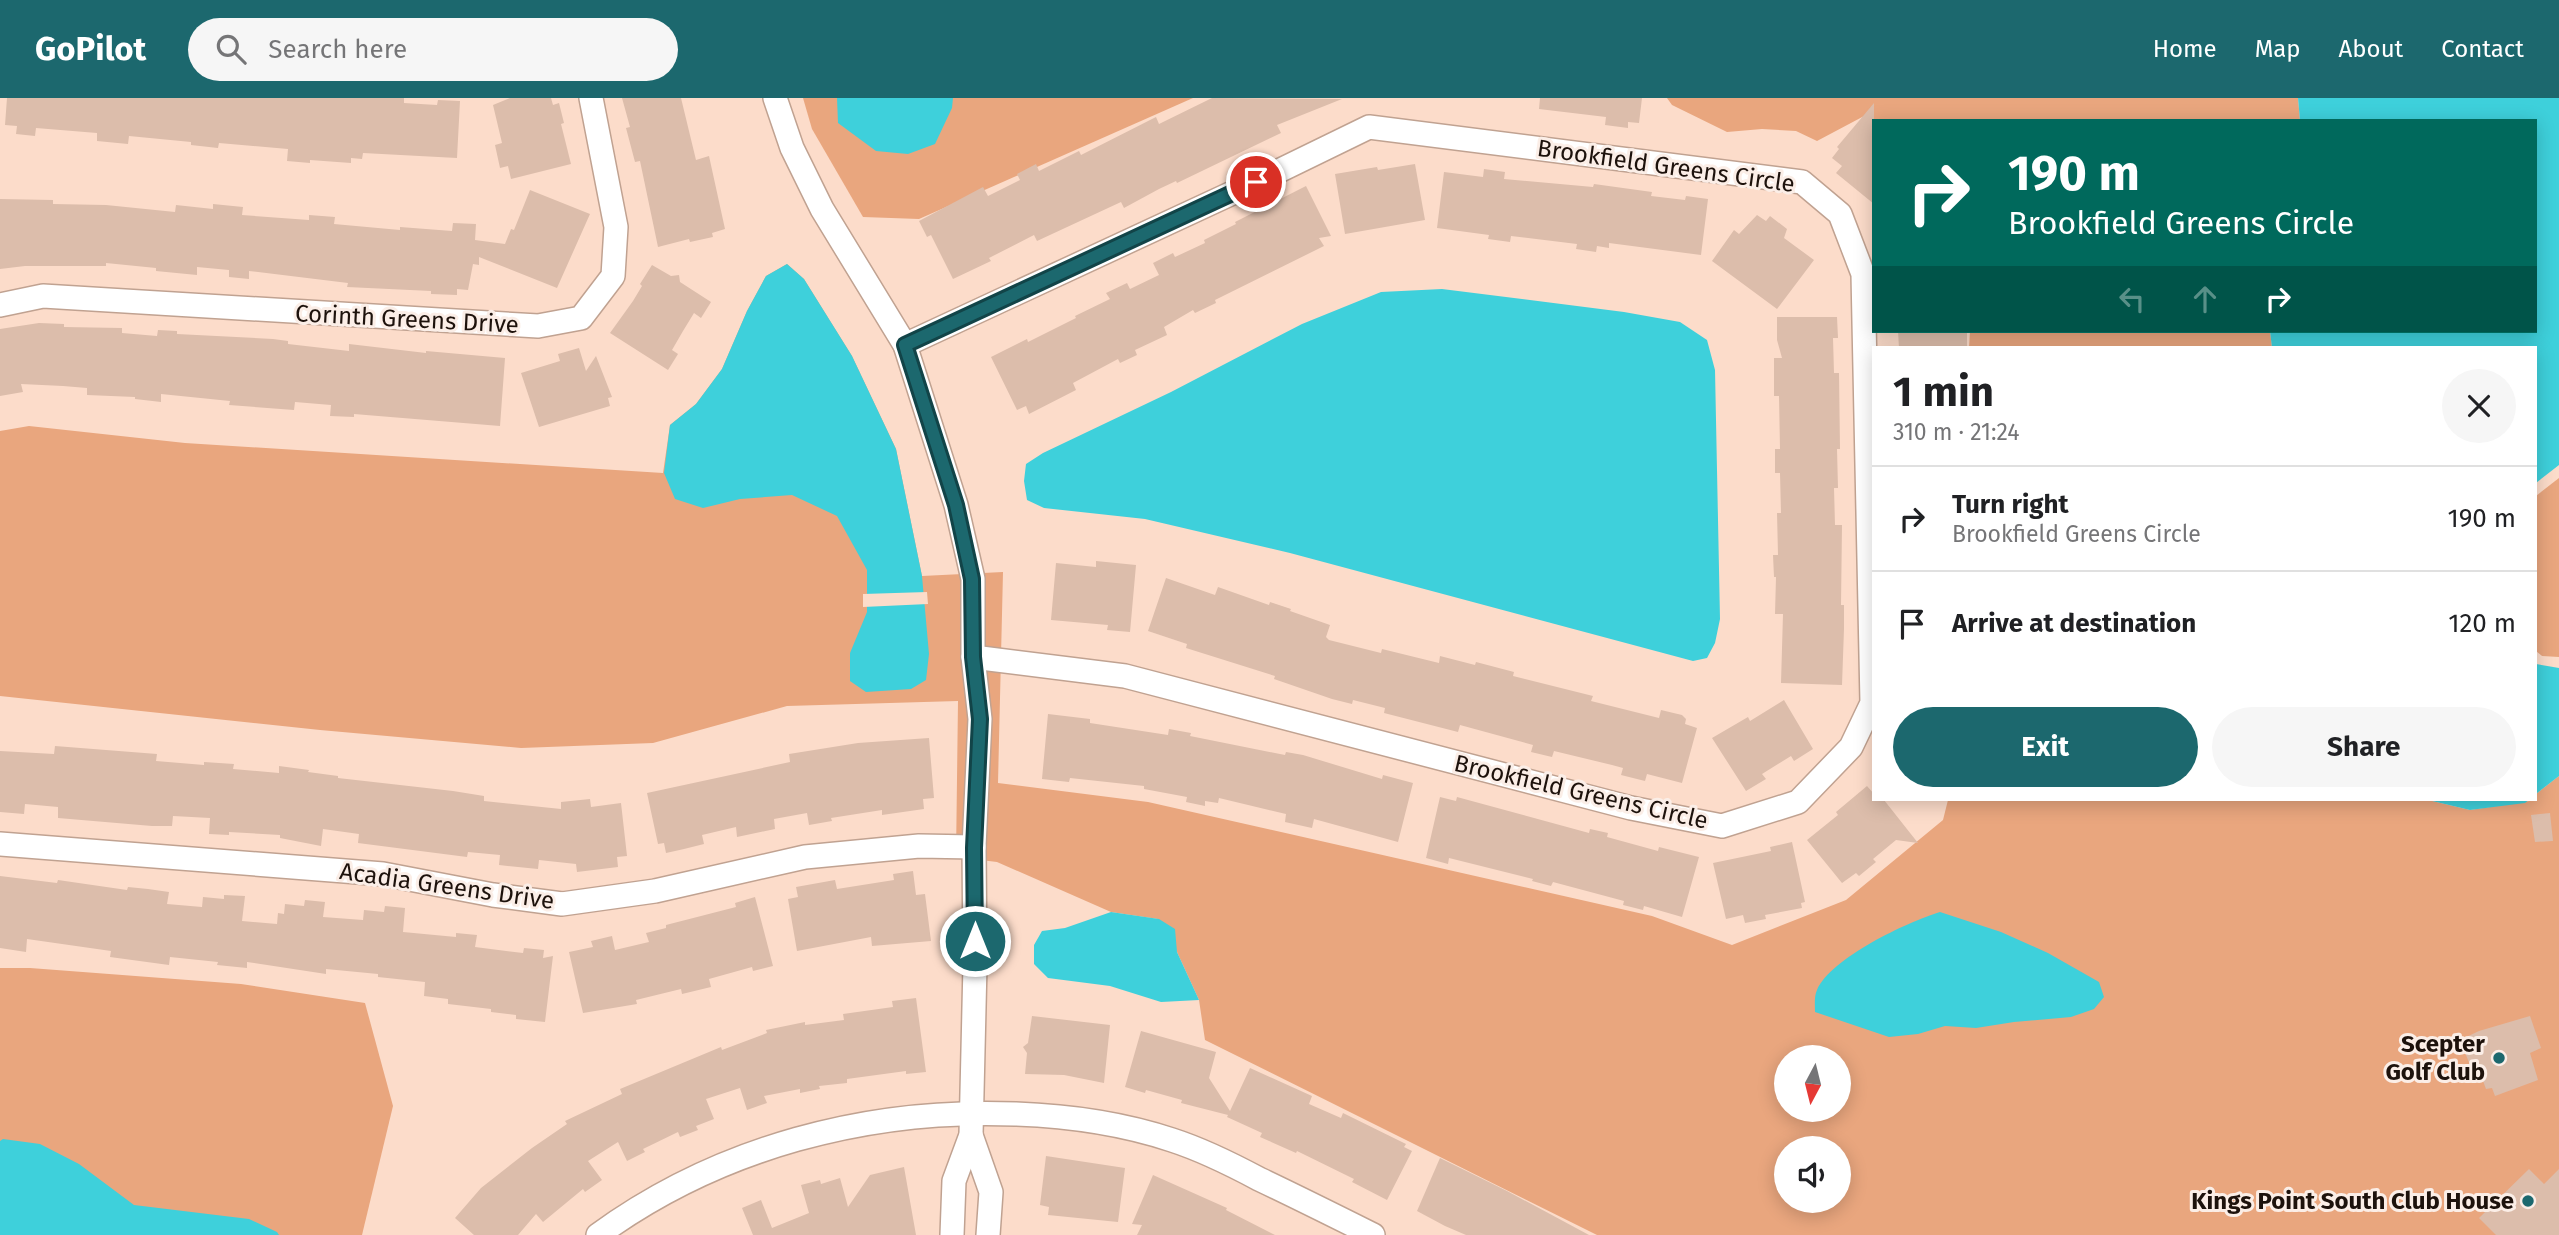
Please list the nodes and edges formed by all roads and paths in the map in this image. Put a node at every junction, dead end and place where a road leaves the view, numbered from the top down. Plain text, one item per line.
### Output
1 (591, 98) edge
2 (775, 98) edge
3 (0, 305) edge
4 (905, 345) junction
5 (973, 657) junction
6 (0, 844) edge
7 (974, 848) junction
8 (971, 1112) junction
9 (971, 1135) junction
10 (598, 1235) edge
11 (953, 1235) edge
12 (988, 1235) edge
13 (1373, 1235) edge

1 - 3 street, Corinth Greens Drive
2 - 4 street
4 - 5 street
4 - 5 street, Brookfield Greens Circle
5 - 7 street
6 - 7 street, Acadia Greens Drive
7 - 8 street
8 - 9 street
8 - 10 street
8 - 13 street
9 - 11 street
9 - 12 street

